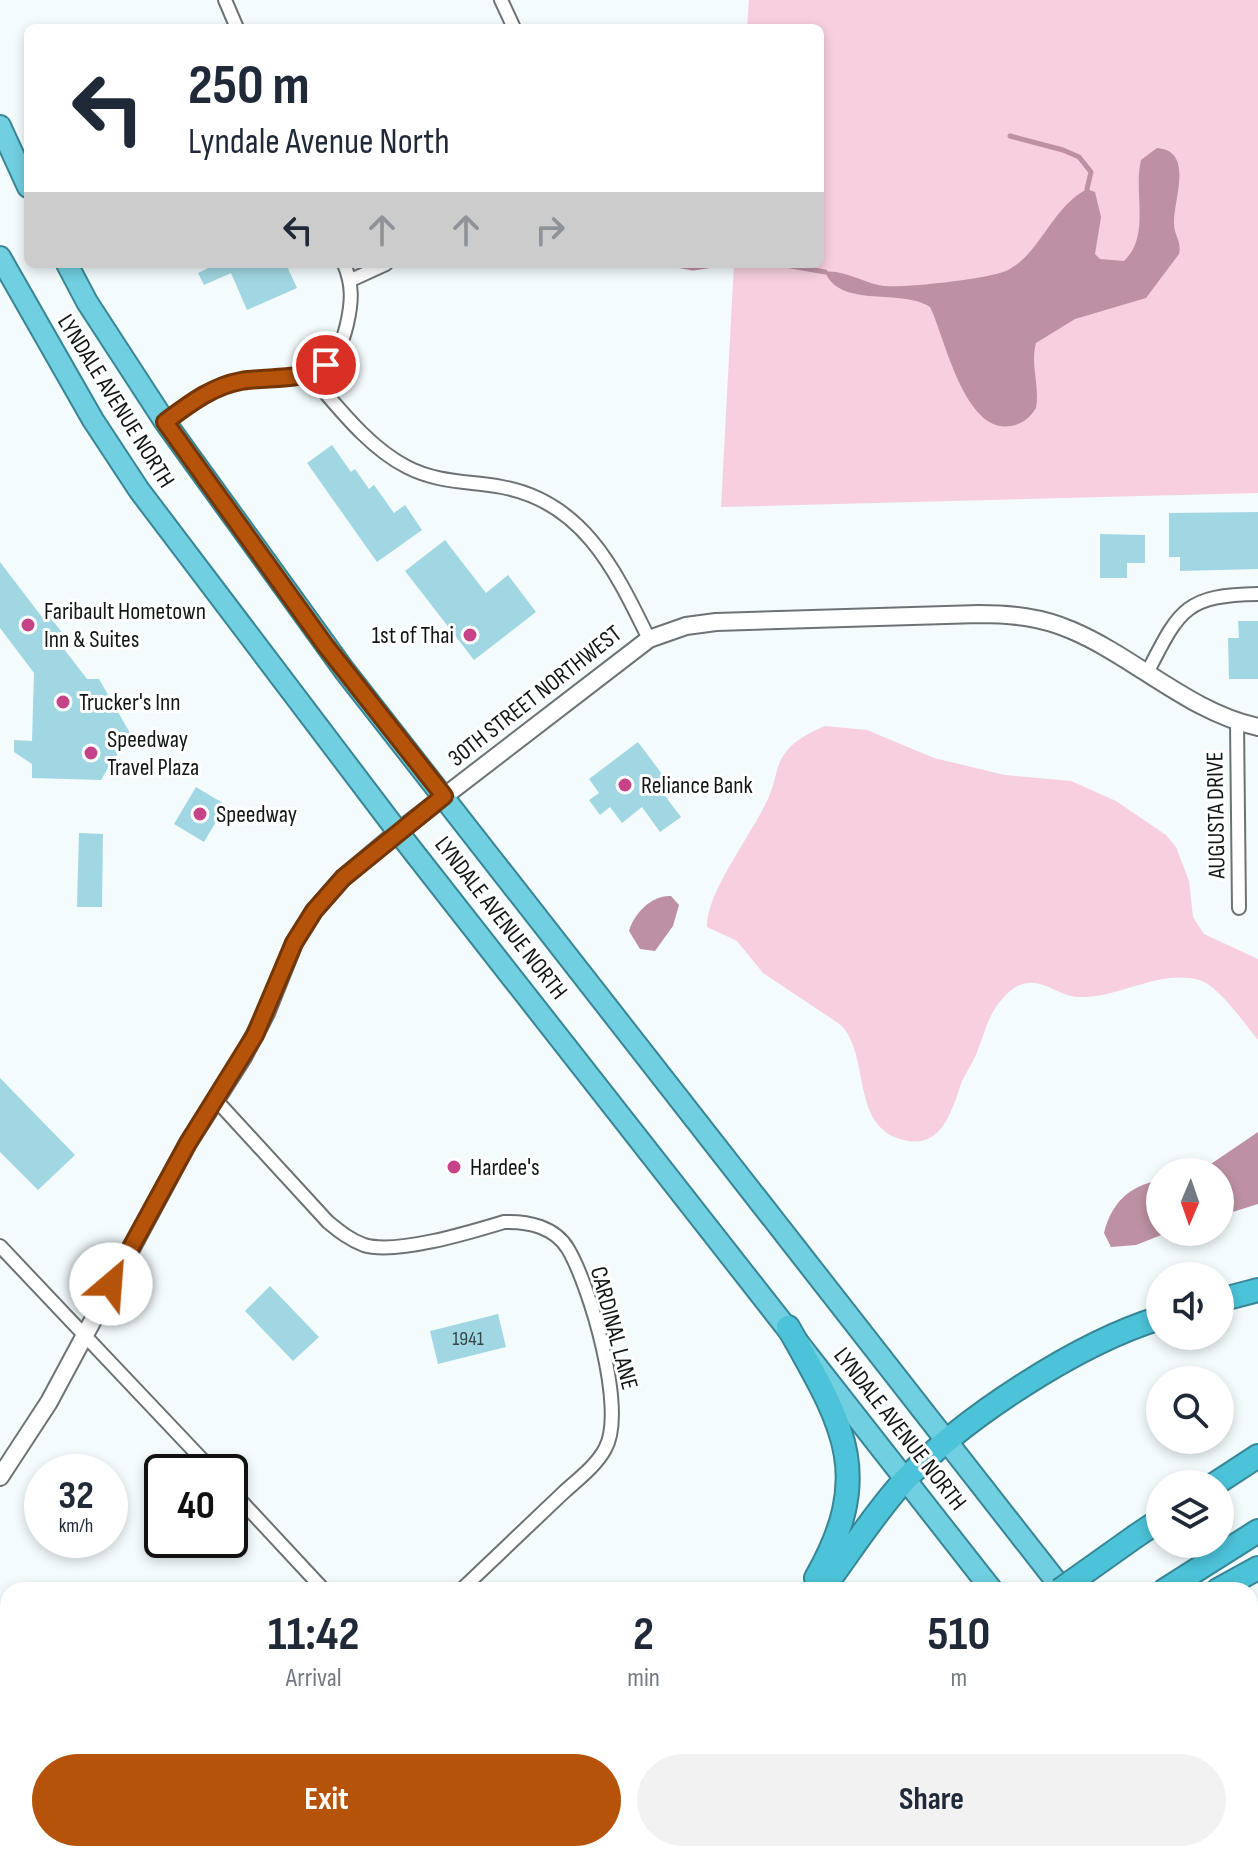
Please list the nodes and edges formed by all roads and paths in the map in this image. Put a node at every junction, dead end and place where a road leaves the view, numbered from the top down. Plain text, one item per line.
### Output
1 (225, 0) edge
2 (501, 0) edge
3 (235, 24) edge
4 (512, 24) edge
5 (0, 126) edge
6 (24, 178) edge
7 (0, 257) edge
8 (69, 268) edge
9 (346, 268) edge
10 (377, 268) edge
11 (351, 280) junction
12 (310, 375) junction
13 (165, 422) junction
14 (1258, 594) edge
15 (649, 639) junction
16 (1147, 673) junction
17 (1237, 722) junction
18 (1258, 727) edge
19 (444, 796) junction
20 (398, 832) junction
21 (1239, 908) dead end
22 (216, 1100) junction
23 (0, 1246) edge
24 (1258, 1290) edge
25 (1234, 1296) edge
26 (1146, 1324) edge
27 (788, 1327) junction
28 (85, 1334) junction
29 (948, 1440) junction
30 (197, 1454) edge
31 (1258, 1456) edge
32 (1234, 1472) edge
33 (0, 1477) edge
34 (905, 1479) junction
35 (248, 1508) edge
36 (1146, 1529) edge
37 (1258, 1531) edge
38 (1258, 1568) edge
39 (317, 1582) edge
40 (469, 1582) edge
41 (813, 1582) edge
42 (828, 1582) edge
43 (986, 1582) edge
44 (1056, 1582) edge
45 (1073, 1582) edge
46 (1178, 1582) edge
47 (1233, 1582) edge

1 - 3 street
2 - 4 street
5 - 6 highway
7 - 20 highway, LYNDALE AVENUE NORTH
8 - 13 highway, LYNDALE AVENUE NORTH
9 - 11 street
10 - 11 street
11 - 12 street
12 - 13 street
12 - 15 street
13 - 19 highway, LYNDALE AVENUE NORTH
14 - 16 street
15 - 16 street, 30TH STREET NORTHWEST
15 - 19 street, 30TH STREET NORTHWEST
16 - 17 street, 30TH STREET NORTHWEST
17 - 18 street, 30TH STREET NORTHWEST
17 - 21 street, AUGUSTA DRIVE
19 - 20 street, 30TH STREET NORTHWEST
19 - 29 highway, LYNDALE AVENUE NORTH
20 - 22 street, 30TH STREET NORTHWEST
20 - 27 highway, LYNDALE AVENUE NORTH
22 - 28 street, 30TH STREET NORTHWEST
22 - 40 street, CARDINAL LANE
23 - 28 street
24 - 25 highway
26 - 29 highway
27 - 34 highway, LYNDALE AVENUE NORTH
27 - 41 highway
28 - 30 street
28 - 33 street, 30TH STREET NORTHWEST
29 - 34 highway
29 - 44 highway, LYNDALE AVENUE NORTH
31 - 32 highway
34 - 42 highway
34 - 43 highway, LYNDALE AVENUE NORTH
35 - 39 street
36 - 45 highway, bridge
37 - 46 highway
38 - 47 highway

